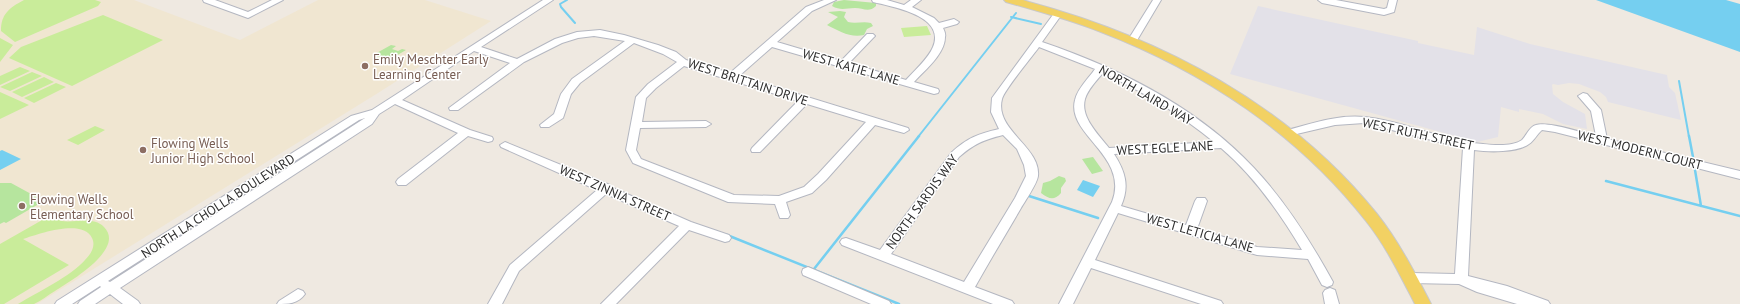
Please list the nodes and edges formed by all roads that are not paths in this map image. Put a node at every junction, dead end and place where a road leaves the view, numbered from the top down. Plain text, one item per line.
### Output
1 (209, 0) edge
2 (279, 0) edge
3 (549, 0) edge
4 (832, 0) edge
5 (876, 0) edge
6 (917, 0) edge
7 (1010, 0) edge
8 (1157, 0) edge
9 (1322, 0) edge
10 (1392, 0) edge
11 (907, 4) edge
12 (1058, 14) junction
13 (954, 22) dead end
14 (938, 26) junction
15 (870, 36) dead end
16 (632, 40) junction
17 (1133, 40) junction
18 (769, 43) junction
19 (1036, 43) junction
20 (473, 48) junction
21 (683, 62) junction
22 (519, 63) junction
23 (843, 64) junction
24 (1101, 68) junction
25 (731, 78) junction
26 (908, 83) junction
27 (934, 91) dead end
28 (1583, 96) dead end
29 (394, 100) junction
30 (805, 100) junction
31 (454, 108) dead end
32 (873, 121) junction
33 (706, 124) dead end
34 (1536, 124) joint
35 (545, 125) dead end
36 (636, 125) junction
37 (904, 130) dead end
38 (1005, 131) junction
39 (466, 132) junction
40 (1288, 133) junction
41 (488, 139) dead end
42 (1602, 141) junction
43 (505, 145) dead end
44 (1222, 145) junction
45 (1469, 146) junction
46 (756, 150) dead end
47 (1108, 151) junction
48 (1740, 175) edge
49 (402, 182) dead end
50 (606, 188) junction
51 (780, 200) junction
52 (1201, 201) dead end
53 (1114, 208) junction
54 (784, 215) dead end
55 (687, 225) junction
56 (1190, 230) junction
57 (725, 238) dead end
58 (846, 242) dead end
59 (1312, 255) junction
60 (883, 256) junction
61 (1088, 262) junction
62 (808, 272) dead end
63 (1411, 278) junction
64 (1461, 279) junction
65 (105, 284) junction
66 (967, 289) junction
67 (1330, 293) edge
68 (298, 294) dead end
69 (62, 304) edge
70 (84, 304) edge
71 (133, 304) edge
72 (284, 304) edge
73 (495, 304) edge
74 (608, 304) edge
75 (884, 304) edge
76 (1007, 304) edge
77 (1066, 304) edge
78 (1216, 304) edge
79 (1423, 304) edge
80 (1534, 304) edge
81 (1543, 304) edge

1 - 2 street
3 - 20 street, NORTH LA CHOLLA BOULEVARD
4 - 18 street
5 - 11 street
6 - 11 street
7 - 12 main road
8 - 17 street
9 - 10 street
11 - 14 street
12 - 17 main road
12 - 19 street
13 - 14 street
14 - 26 street
15 - 23 street
16 - 21 street, WEST BRITTAIN DRIVE
16 - 22 street, WEST BRITTAIN DRIVE
16 - 35 street
17 - 40 main road
18 - 23 street, WEST KATIE LANE
18 - 25 street
19 - 24 street, NORTH LAIRD WAY
19 - 38 street
20 - 22 street
20 - 29 street, NORTH LA CHOLLA BOULEVARD
21 - 25 street, WEST BRITTAIN DRIVE
21 - 36 street
22 - 31 street, WEST BRITTAIN DRIVE
23 - 26 street, WEST KATIE LANE
24 - 44 street, NORTH LAIRD WAY
24 - 47 street
25 - 30 street, WEST BRITTAIN DRIVE
26 - 27 street, WEST KATIE LANE
28 - 42 street
29 - 39 street
29 - 65 street, NORTH LA CHOLLA BOULEVARD
30 - 32 street, WEST BRITTAIN DRIVE
30 - 46 street
32 - 37 street, WEST BRITTAIN DRIVE
32 - 51 street
33 - 36 street
34 - 42 street, WEST MODERN COURT
34 - 45 street, WEST RUTH STREET
36 - 51 street
38 - 60 street, NORTH SARDIS WAY
38 - 66 street
39 - 41 street
39 - 49 street
40 - 45 street, WEST RUTH STREET
40 - 63 main road
42 - 48 street, WEST MODERN COURT
43 - 50 street, WEST ZINNIA STREET
44 - 47 street, WEST EGLE LANE
44 - 59 street, NORTH LAIRD WAY
45 - 64 street
47 - 53 street
50 - 55 street, WEST ZINNIA STREET
50 - 73 street
51 - 54 street
52 - 56 street
53 - 56 street, WEST LETICIA LANE
53 - 61 street
55 - 57 street, WEST ZINNIA STREET
55 - 74 street
56 - 59 street, WEST LETICIA LANE
58 - 60 street
59 - 67 street, NORTH LAIRD WAY
60 - 66 street
61 - 77 street
61 - 78 street
62 - 75 street
63 - 64 street
63 - 79 main road
64 - 80 street
64 - 81 street
65 - 69 street, NORTH LA CHOLLA BOULEVARD
65 - 70 street, NORTH LA CHOLLA BOULEVARD
65 - 71 street
66 - 76 street
68 - 72 street

